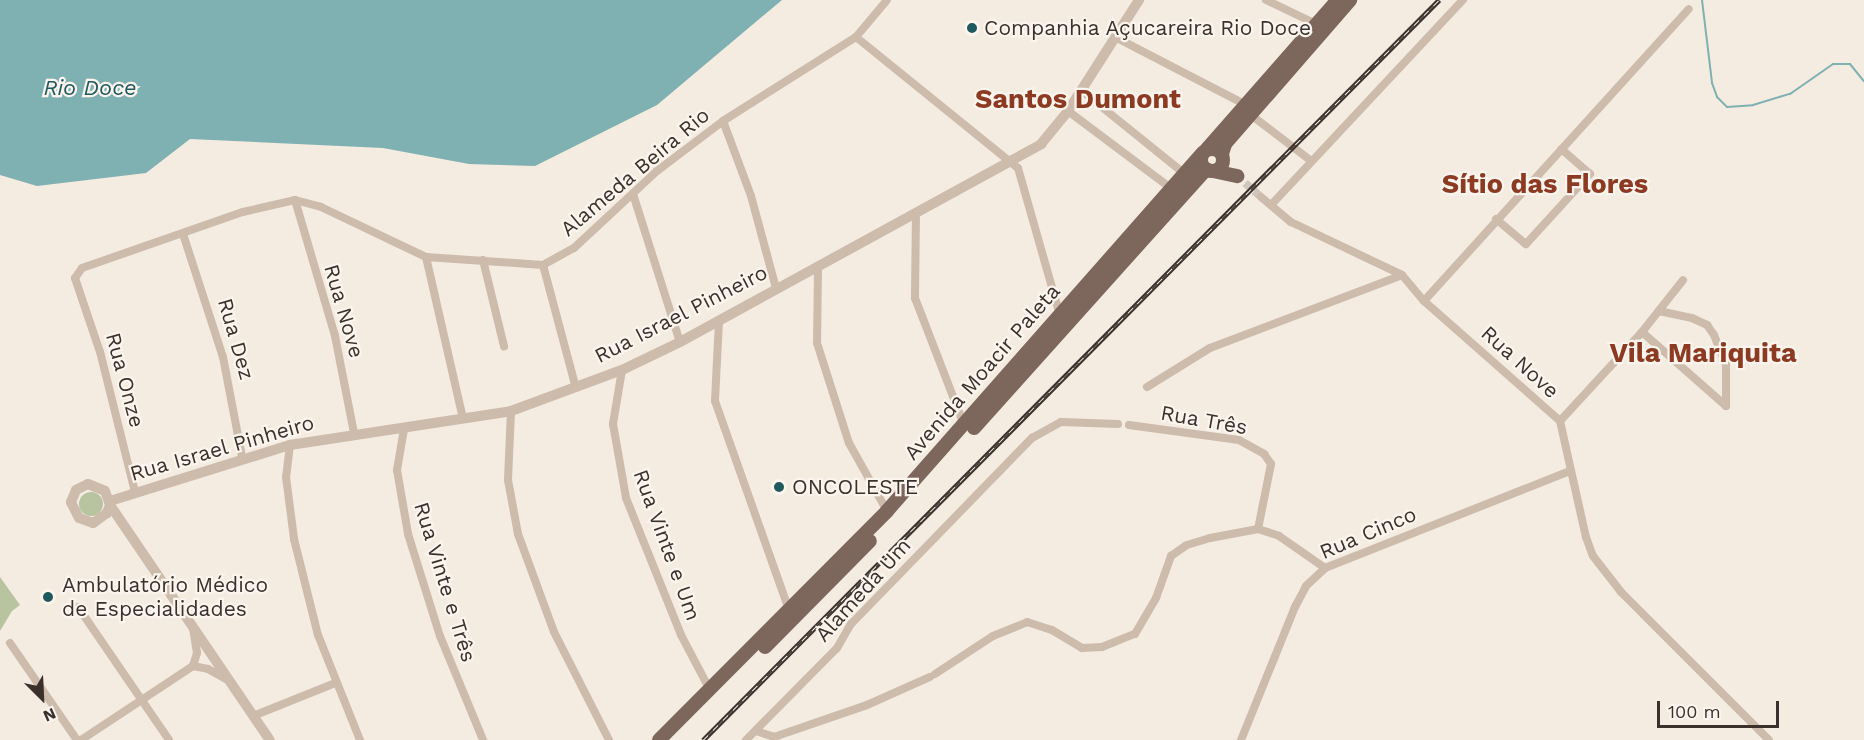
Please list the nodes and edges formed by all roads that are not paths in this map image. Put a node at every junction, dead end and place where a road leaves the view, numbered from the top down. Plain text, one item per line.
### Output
1 (887, 0) edge
2 (1139, 0) edge
3 (1266, 0) edge
4 (1338, 0) edge
5 (1350, 0) edge
6 (1463, 0) edge
7 (1689, 9) dead end
8 (1316, 24) junction
9 (856, 37) junction
10 (1115, 37) junction
11 (1082, 91) junction
12 (1249, 110) junction
13 (1068, 111) junction
14 (723, 121) junction
15 (1561, 149) junction
16 (1204, 152) junction
17 (1222, 155) junction
18 (1310, 160) junction
19 (1010, 162) junction
20 (1210, 170) junction
21 (1185, 174) junction
22 (1172, 189) junction
23 (633, 194) junction
24 (1261, 197) tunnel mouth
25 (295, 200) junction
26 (1271, 205) junction
27 (916, 212) junction
28 (1497, 219) junction
29 (183, 234) junction
30 (426, 257) junction
31 (483, 260) junction
32 (543, 265) junction
33 (818, 266) junction
34 (1402, 275) junction
35 (1683, 280) dead end
36 (776, 288) junction
37 (1425, 301) junction
38 (1659, 311) junction
39 (1060, 315) junction
40 (719, 321) junction
41 (1642, 332) junction
42 (680, 342) junction
43 (504, 346) dead end
44 (622, 370) junction
45 (1147, 387) dead end
46 (576, 388) junction
47 (511, 411) junction
48 (463, 419) junction
49 (1560, 421) junction
50 (1118, 424) dead end
51 (964, 425) junction
52 (1129, 425) dead end
53 (404, 429) junction
54 (354, 433) junction
55 (290, 445) junction
56 (242, 457) junction
57 (1570, 471) junction
58 (135, 492) junction
59 (110, 503) junction
60 (887, 511) junction
61 (120, 519) junction
62 (101, 520) junction
63 (1258, 529) junction
64 (1325, 568) junction
65 (78, 607) dead end
66 (789, 610) junction
67 (194, 629) junction
68 (10, 643) dead end
69 (193, 666) junction
70 (228, 680) junction
71 (335, 683) junction
72 (710, 690) junction
73 (142, 700) junction
74 (253, 716) junction
75 (756, 731) junction
76 (79, 740) edge
77 (169, 740) edge
78 (270, 740) edge
79 (360, 740) edge
80 (483, 740) edge
81 (609, 740) edge
82 (660, 740) edge
83 (673, 740) edge
84 (746, 740) edge
85 (1241, 740) edge
86 (1769, 740) edge

1 - 9 street, Alameda Beira Rio
2 - 10 street, Rua Israel Pinheiro
3 - 8 street
4 - 8 main road, Avenida Moacir Paleta
5 - 12 main road, Avenida Moacir Paleta
6 - 18 street
7 - 15 street
8 - 12 main road, Avenida Moacir Paleta
9 - 14 street, Alameda Beira Rio
9 - 19 street
10 - 11 street, Rua Israel Pinheiro
10 - 12 street
11 - 13 street, Rua Israel Pinheiro
11 - 21 street
12 - 16 main road, Avenida Moacir Paleta
12 - 17 main road, Avenida Moacir Paleta
12 - 18 street
13 - 19 street, Rua Israel Pinheiro
13 - 22 street
14 - 23 street, Alameda Beira Rio
14 - 36 street
15 - 28 street
15 - 28 street
16 - 17 main road
16 - 20 main road
16 - 21 main road, Avenida Moacir Paleta
17 - 20 main road
17 - 20 main road
18 - 26 street
19 - 27 street, Rua Israel Pinheiro
19 - 39 street
20 - 83 main road, Avenida Moacir Paleta
21 - 22 main road, Avenida Moacir Paleta
22 - 39 main road, Avenida Moacir Paleta
23 - 32 street, Alameda Beira Rio
23 - 42 street
24 - 26 street
25 - 29 street
25 - 30 street
25 - 54 street, Rua Nove
26 - 34 street
27 - 33 street, Rua Israel Pinheiro
27 - 51 street
28 - 37 street
29 - 56 street, Rua Dez
29 - 58 street, Rua Onze
30 - 31 street
30 - 48 street
31 - 32 street
31 - 43 street
32 - 46 street
33 - 36 street, Rua Israel Pinheiro
33 - 60 street
34 - 37 street, Rua Nove
34 - 45 street
35 - 38 street
36 - 40 street, Rua Israel Pinheiro
37 - 49 street, Rua Nove
38 - 41 street
38 - 41 street
39 - 51 main road, Avenida Moacir Paleta
40 - 42 street, Rua Israel Pinheiro
40 - 66 street
41 - 49 street
42 - 44 street, Rua Israel Pinheiro
44 - 46 street, Rua Israel Pinheiro
44 - 72 street, Rua Vinte e Um
46 - 47 street, Rua Israel Pinheiro
47 - 48 street, Rua Israel Pinheiro
47 - 81 street
48 - 53 street, Rua Israel Pinheiro
49 - 57 street, Rua Nove
50 - 75 street, Alameda Um
51 - 60 main road, Avenida Moacir Paleta
52 - 63 street, Rua Três
53 - 54 street, Rua Israel Pinheiro
53 - 80 street, Rua Vinte e Três
54 - 55 street, Rua Israel Pinheiro
55 - 56 street, Rua Israel Pinheiro
55 - 71 street
56 - 58 street, Rua Israel Pinheiro
57 - 64 street, Rua Cinco
57 - 86 street, Rua Nove
58 - 59 street, Rua Israel Pinheiro
59 - 61 street
59 - 62 street
59 - 62 street
60 - 66 main road, Avenida Moacir Paleta
61 - 62 street
61 - 67 street
63 - 64 street
63 - 75 street
64 - 85 street, Rua Cinco
65 - 73 street
66 - 72 main road, Avenida Moacir Paleta
67 - 69 street
67 - 70 street
68 - 76 street
69 - 70 street
69 - 73 street
70 - 74 street
71 - 74 street
71 - 79 street
72 - 82 main road, Avenida Moacir Paleta
73 - 76 street
73 - 77 street
74 - 78 street
75 - 84 street, Alameda Um

